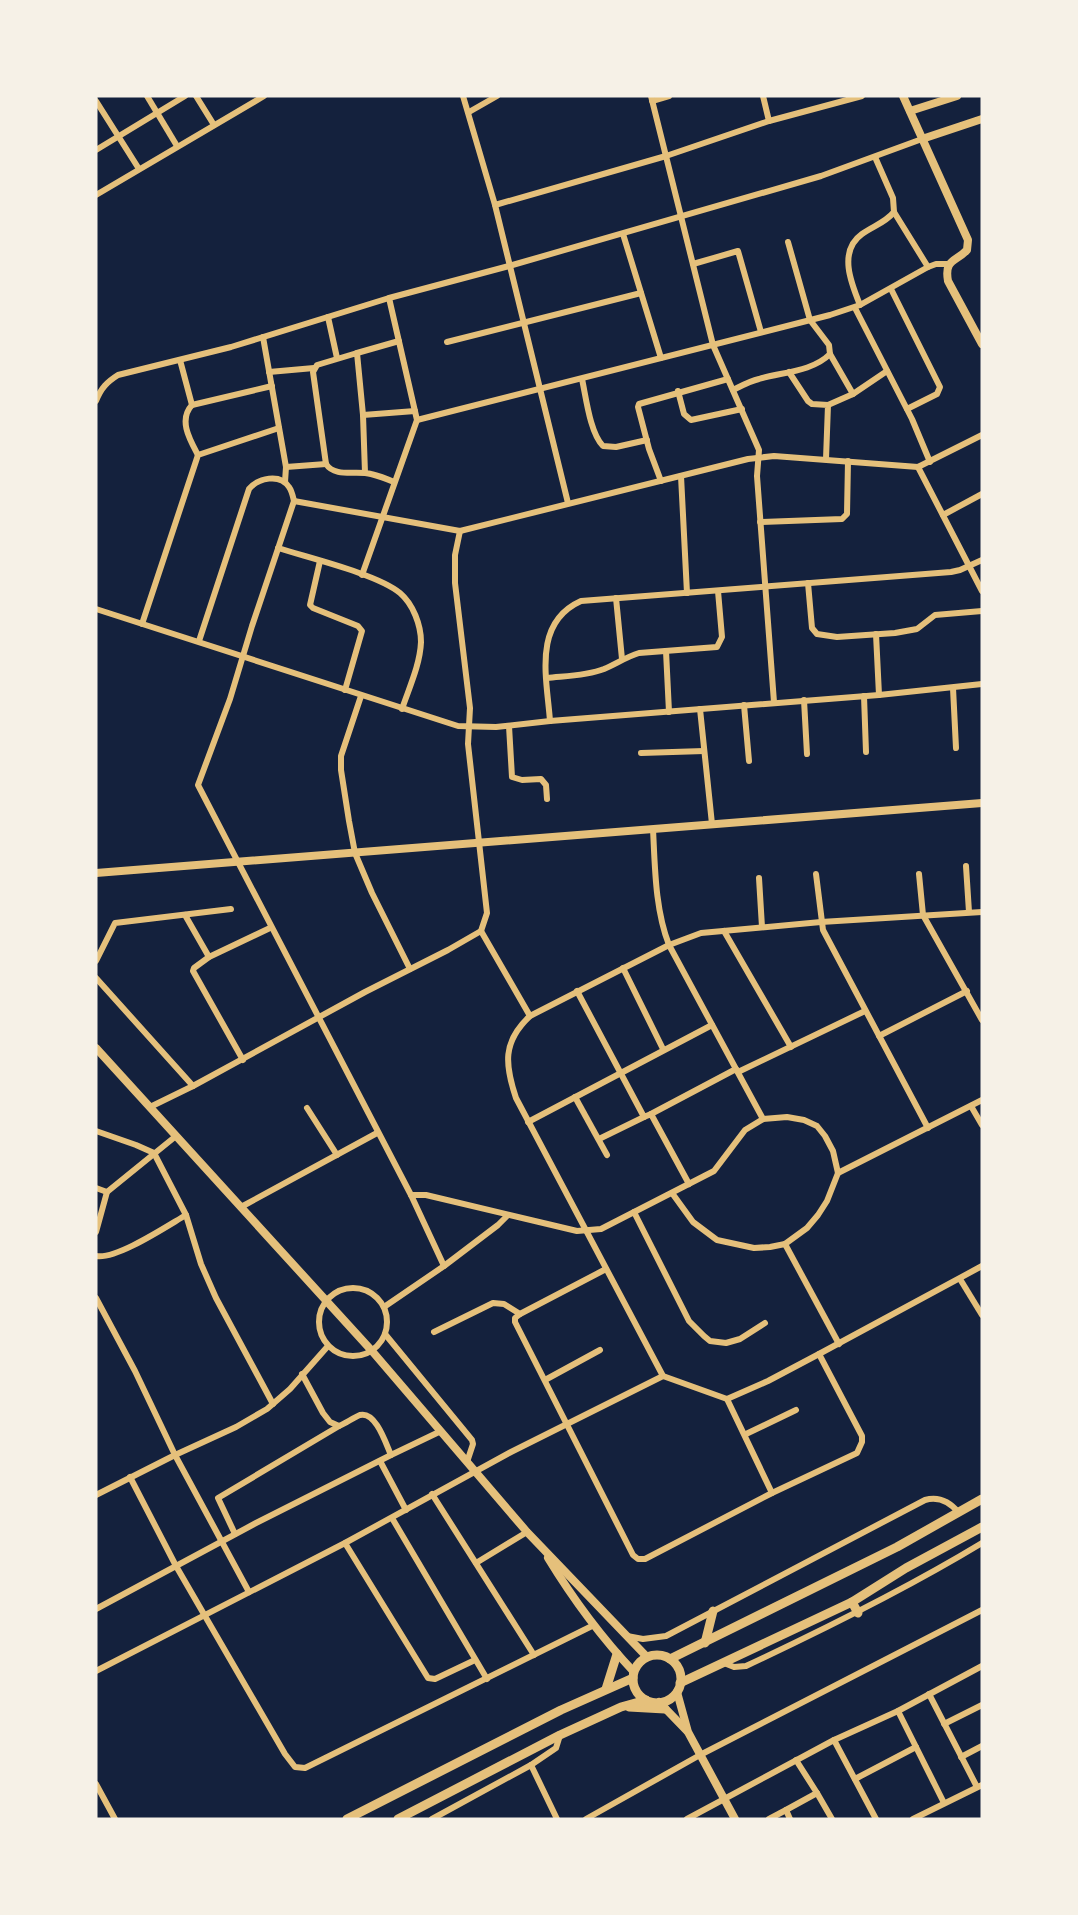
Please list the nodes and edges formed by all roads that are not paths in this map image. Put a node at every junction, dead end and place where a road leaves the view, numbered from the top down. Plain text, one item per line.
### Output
1 (147, 96) edge
2 (185, 96) edge
3 (196, 96) edge
4 (245, 96) edge
5 (264, 96) edge
6 (463, 96) edge
7 (497, 96) edge
8 (669, 96) edge
9 (762, 96) edge
10 (862, 96) edge
11 (903, 96) edge
12 (957, 96) edge
13 (651, 98) edge
14 (96, 101) edge
15 (250, 104) junction
16 (910, 111) junction
17 (469, 112) junction
18 (157, 113) junction
19 (982, 119) edge
20 (769, 121) junction
21 (214, 125) junction
22 (118, 136) junction
23 (922, 139) junction
24 (177, 146) junction
25 (96, 150) edge
26 (666, 156) junction
27 (875, 157) junction
28 (139, 169) junction
29 (96, 195) edge
30 (495, 205) junction
31 (894, 212) junction
32 (682, 217) junction
33 (623, 234) junction
34 (788, 242) dead end
35 (693, 264) junction
36 (949, 264) junction
37 (509, 267) junction
38 (928, 267) junction
39 (891, 289) junction
40 (641, 293) junction
41 (389, 298) junction
42 (858, 307) junction
43 (328, 317) junction
44 (810, 320) junction
45 (524, 324) junction
46 (761, 332) junction
47 (263, 337) junction
48 (399, 341) junction
49 (447, 342) dead end
50 (982, 344) edge
51 (713, 345) junction
52 (357, 353) junction
53 (830, 354) junction
54 (337, 358) junction
55 (662, 358) junction
56 (180, 360) junction
57 (314, 368) junction
58 (887, 371) junction
59 (269, 372) junction
60 (789, 372) junction
61 (582, 379) junction
62 (728, 379) junction
63 (272, 386) junction
64 (540, 389) junction
65 (733, 390) junction
66 (678, 392) junction
67 (853, 394) junction
68 (96, 401) edge
69 (192, 405) junction
70 (828, 405) junction
71 (742, 409) junction
72 (907, 409) junction
73 (415, 411) junction
74 (363, 415) junction
75 (417, 420) junction
76 (279, 428) junction
77 (982, 435) edge
78 (646, 440) junction
79 (198, 455) junction
80 (759, 457) junction
81 (826, 459) junction
82 (848, 461) junction
83 (930, 462) junction
84 (326, 464) junction
85 (918, 467) junction
86 (286, 468) junction
87 (365, 473) junction
88 (681, 476) junction
89 (661, 481) junction
90 (285, 482) junction
91 (394, 482) junction
92 (982, 494) edge
93 (294, 501) junction
94 (568, 503) junction
95 (944, 515) junction
96 (382, 517) junction
97 (760, 522) junction
98 (460, 531) junction
99 (278, 548) junction
100 (982, 560) edge
101 (320, 561) junction
102 (969, 566) junction
103 (362, 575) junction
104 (808, 583) junction
105 (764, 586) junction
106 (718, 591) junction
107 (982, 591) edge
108 (687, 593) junction
109 (616, 598) junction
110 (96, 609) edge
111 (982, 611) edge
112 (142, 624) junction
113 (876, 634) junction
114 (199, 641) junction
115 (666, 651) junction
116 (243, 656) junction
117 (622, 659) junction
118 (547, 678) junction
119 (982, 684) edge
120 (952, 688) junction
121 (345, 690) junction
122 (879, 695) junction
123 (361, 696) junction
124 (864, 696) junction
125 (804, 700) junction
126 (774, 702) junction
127 (744, 705) junction
128 (402, 709) junction
129 (700, 709) junction
130 (669, 712) junction
131 (550, 721) junction
132 (509, 726) junction
133 (469, 728) junction
134 (956, 748) dead end
135 (704, 751) junction
136 (866, 752) dead end
137 (641, 753) dead end
138 (807, 754) dead end
139 (749, 761) dead end
140 (547, 799) dead end
141 (982, 803) edge
142 (712, 824) junction
143 (654, 829) junction
144 (480, 843) junction
145 (355, 853) junction
146 (237, 862) junction
147 (966, 866) dead end
148 (96, 873) edge
149 (816, 874) dead end
150 (920, 874) dead end
151 (759, 878) dead end
152 (231, 909) dead end
153 (969, 912) junction
154 (982, 912) edge
155 (185, 915) junction
156 (923, 915) junction
157 (821, 922) junction
158 (762, 927) junction
159 (270, 928) junction
160 (481, 931) junction
161 (724, 931) junction
162 (669, 945) junction
163 (209, 957) junction
164 (96, 962) edge
165 (623, 968) junction
166 (410, 969) junction
167 (96, 978) edge
168 (577, 991) junction
169 (966, 991) junction
170 (865, 1011) junction
171 (530, 1016) junction
172 (318, 1018) junction
173 (982, 1020) edge
174 (712, 1025) junction
175 (879, 1036) junction
176 (790, 1047) junction
177 (96, 1048) edge
178 (663, 1049) junction
179 (243, 1059) junction
180 (737, 1071) junction
181 (620, 1073) junction
182 (193, 1086) junction
183 (575, 1097) junction
184 (982, 1100) edge
185 (971, 1106) junction
186 (150, 1107) junction
187 (307, 1108) dead end
188 (651, 1114) junction
189 (644, 1117) junction
190 (763, 1119) junction
191 (528, 1122) junction
192 (982, 1125) edge
193 (928, 1128) junction
194 (96, 1131) edge
195 (377, 1133) junction
196 (176, 1136) junction
197 (599, 1139) junction
198 (153, 1154) junction
199 (337, 1155) junction
200 (607, 1155) dead end
201 (838, 1173) junction
202 (689, 1184) junction
203 (96, 1188) edge
204 (107, 1191) junction
205 (672, 1193) junction
206 (411, 1195) junction
207 (241, 1207) junction
208 (634, 1212) junction
209 (186, 1215) junction
210 (507, 1216) junction
211 (588, 1231) junction
212 (96, 1232) edge
213 (785, 1244) junction
214 (96, 1256) edge
215 (444, 1266) junction
216 (982, 1266) edge
217 (606, 1269) junction
218 (960, 1279) junction
219 (96, 1298) edge
220 (326, 1301) junction
221 (384, 1307) junction
222 (520, 1314) junction
223 (982, 1315) edge
224 (765, 1323) dead end
225 (434, 1332) dead end
226 (386, 1334) junction
227 (839, 1344) junction
228 (328, 1346) junction
229 (600, 1350) dead end
230 (372, 1351) junction
231 (819, 1354) junction
232 (303, 1374) junction
233 (663, 1376) junction
234 (545, 1380) junction
235 (727, 1399) junction
236 (273, 1404) junction
237 (796, 1410) dead end
238 (568, 1423) junction
239 (339, 1426) junction
240 (439, 1432) junction
241 (746, 1434) junction
242 (174, 1455) junction
243 (391, 1455) junction
244 (380, 1461) junction
245 (467, 1462) junction
246 (475, 1471) junction
247 (130, 1477) junction
248 (772, 1493) junction
249 (432, 1494) junction
250 (96, 1495) edge
251 (982, 1499) edge
252 (406, 1510) junction
253 (959, 1512) junction
254 (392, 1518) junction
255 (982, 1527) edge
256 (527, 1532) junction
257 (235, 1534) junction
258 (221, 1542) junction
259 (345, 1543) junction
260 (982, 1543) edge
261 (541, 1548) junction
262 (476, 1563) junction
263 (176, 1566) junction
264 (249, 1592) junction
265 (852, 1602) junction
266 (96, 1609) edge
267 (982, 1610) edge
268 (713, 1611) junction
269 (858, 1613) junction
270 (205, 1615) junction
271 (594, 1625) junction
272 (626, 1635) junction
273 (705, 1643) junction
274 (617, 1654) junction
275 (534, 1655) junction
276 (647, 1656) junction
277 (670, 1659) junction
278 (475, 1660) junction
279 (724, 1663) junction
280 (982, 1666) edge
281 (96, 1671) edge
282 (633, 1675) junction
283 (487, 1679) junction
284 (678, 1687) junction
285 (606, 1689) junction
286 (929, 1694) junction
287 (646, 1700) junction
288 (982, 1705) edge
289 (662, 1706) junction
290 (621, 1707) junction
291 (898, 1711) junction
292 (944, 1724) junction
293 (688, 1732) junction
294 (560, 1735) junction
295 (834, 1740) junction
296 (982, 1746) edge
297 (916, 1747) junction
298 (700, 1755) junction
299 (961, 1757) junction
300 (796, 1760) junction
301 (531, 1765) junction
302 (855, 1779) junction
303 (96, 1784) edge
304 (979, 1786) edge
305 (817, 1794) junction
306 (723, 1799) junction
307 (944, 1803) junction
308 (786, 1810) junction
309 (115, 1819) edge
310 (347, 1819) edge
311 (398, 1819) edge
312 (432, 1819) edge
313 (557, 1819) edge
314 (586, 1819) edge
315 (687, 1819) edge
316 (735, 1819) edge
317 (769, 1819) edge
318 (790, 1819) edge
319 (832, 1819) edge
320 (876, 1819) edge
321 (913, 1819) edge

1 - 18 street
2 - 18 street
3 - 21 street
4 - 15 street
5 - 15 street
6 - 17 street
7 - 17 street
8 - 13 street
9 - 20 street
10 - 20 street
11 - 16 street
12 - 16 street
13 - 26 street
14 - 22 street
15 - 21 street
16 - 23 street
17 - 30 street
18 - 22 street
18 - 24 street
19 - 23 street
20 - 26 street
21 - 24 street
22 - 25 street
22 - 28 street
23 - 27 street
23 - 36 street
24 - 28 street
26 - 30 street
26 - 32 street
27 - 31 street
27 - 32 street
28 - 29 street
30 - 37 street
31 - 38 street
31 - 42 street
32 - 33 street
32 - 35 street
33 - 37 street
33 - 40 street
34 - 44 street
35 - 46 street
35 - 51 street
36 - 38 street
36 - 50 street
37 - 41 street
37 - 45 street
38 - 39 street
39 - 42 street
39 - 72 street
40 - 45 street
40 - 55 street
41 - 43 street
41 - 48 street
42 - 44 street
42 - 58 street
43 - 47 street
43 - 54 street
44 - 46 street
44 - 53 street
45 - 49 street
45 - 64 street
46 - 51 street
47 - 56 street
47 - 59 street
48 - 52 street
48 - 73 street
51 - 55 street
51 - 62 street
52 - 54 street
52 - 74 street
53 - 60 street
53 - 67 street
54 - 57 street
55 - 61 street
56 - 68 street
56 - 69 street
57 - 59 street
57 - 84 street
58 - 67 street
58 - 72 street
59 - 63 street
60 - 65 street
60 - 70 street
61 - 64 street
61 - 78 street
62 - 65 street
62 - 66 street
63 - 69 street
63 - 76 street
64 - 75 street
64 - 94 street
65 - 71 street
66 - 71 street
66 - 78 street
67 - 70 street
69 - 79 street
70 - 81 street
71 - 80 street
72 - 83 street
73 - 74 street
73 - 75 street
74 - 87 street
75 - 91 street
76 - 79 street
76 - 86 street
77 - 83 street
78 - 89 street
79 - 112 street
80 - 81 street
80 - 88 street
80 - 97 street
81 - 82 street
82 - 85 street
82 - 97 street
83 - 85 street
84 - 86 street
84 - 87 street
85 - 95 street
86 - 90 street
87 - 91 street
88 - 89 street
88 - 108 street
89 - 94 street
90 - 93 street
90 - 114 street
91 - 96 street
92 - 95 street
93 - 96 street
93 - 99 street
94 - 98 street
95 - 102 street
96 - 98 street
96 - 103 street
97 - 105 street
98 - 133 street
99 - 101 street
99 - 116 street
100 - 102 street
101 - 103 street
101 - 121 street
102 - 104 street
102 - 107 street
103 - 128 street
104 - 105 street
104 - 113 street
105 - 106 street
105 - 126 street
106 - 108 street
106 - 115 street
108 - 109 street
109 - 117 street
109 - 118 street
110 - 112 street
111 - 113 street
112 - 114 street
113 - 122 street
114 - 116 street
115 - 117 street
115 - 130 street
116 - 121 street
116 - 146 street
117 - 118 street
118 - 131 street
119 - 120 street
120 - 122 street
120 - 134 street
121 - 123 street
122 - 124 street
123 - 128 street
123 - 145 street
124 - 125 street
124 - 136 street
125 - 126 street
125 - 138 street
126 - 127 street
127 - 129 street
127 - 139 street
128 - 133 street
129 - 130 street
129 - 135 street
130 - 131 street
131 - 132 street
132 - 133 street
132 - 140 street
133 - 144 street
135 - 137 street
135 - 142 street
141 - 142 main road
142 - 143 main road
143 - 144 main road
143 - 162 street
144 - 145 main road
144 - 160 street
145 - 146 main road
145 - 166 street
146 - 148 main road
146 - 159 street
147 - 153 street
149 - 157 street
150 - 156 street
151 - 158 street
152 - 155 street
153 - 154 street
153 - 156 street
155 - 163 street
155 - 164 street
156 - 157 street
156 - 169 street
157 - 158 street
157 - 170 street
158 - 161 street
159 - 163 street
159 - 172 street
160 - 166 street
160 - 171 street
161 - 162 street
161 - 176 street
162 - 165 street
162 - 174 street
163 - 179 street
165 - 168 street
165 - 178 street
166 - 172 street
167 - 182 street
168 - 171 street
168 - 181 street
169 - 173 street
169 - 175 street
170 - 175 street
170 - 176 street
171 - 191 street
172 - 179 street
172 - 195 street
174 - 178 street
174 - 180 street
175 - 193 street
176 - 180 street
177 - 186 main road
178 - 181 street
179 - 182 street
180 - 188 street
180 - 190 street
181 - 183 street
181 - 189 street
182 - 186 street
183 - 191 street
183 - 197 street
184 - 185 street
185 - 192 street
185 - 193 street
186 - 196 main road
187 - 199 street
188 - 189 street
188 - 202 street
189 - 197 street
190 - 201 street
190 - 202 street
191 - 211 street
193 - 201 street
194 - 198 street
195 - 199 street
195 - 206 street
196 - 198 street
196 - 207 main road
197 - 200 street
198 - 204 street
198 - 209 street
199 - 207 street
201 - 213 street
202 - 205 street
203 - 204 street
204 - 212 street
205 - 208 street
205 - 213 street
206 - 210 street
206 - 215 street
207 - 220 main road
208 - 211 street
208 - 224 street
209 - 214 street
209 - 236 street
210 - 211 street
210 - 215 street
211 - 217 street
213 - 227 street
215 - 221 street
216 - 218 street
217 - 222 street
217 - 233 street
218 - 223 street
218 - 227 street
219 - 242 street
220 - 221 street
220 - 228 street
220 - 230 main road
221 - 226 street
222 - 225 street
222 - 234 street
226 - 230 street
226 - 245 street
227 - 231 street
228 - 230 street
228 - 232 street
229 - 234 street
230 - 240 main road
231 - 235 street
231 - 248 street
232 - 236 street
232 - 239 street
233 - 235 street
233 - 238 street
234 - 238 street
235 - 241 street
236 - 242 street
237 - 241 street
238 - 246 street
238 - 248 street
239 - 243 street
239 - 257 street
240 - 243 street
240 - 245 main road
241 - 248 street
242 - 247 street
242 - 258 street
243 - 244 street
244 - 252 street
244 - 257 street
245 - 246 main road
246 - 249 street
246 - 256 main road
247 - 250 street
247 - 263 street
249 - 252 street
249 - 262 street
251 - 253 main road
252 - 254 street
253 - 268 street
253 - 273 main road
254 - 259 street
254 - 278 street
255 - 265 main road
256 - 261 main road
256 - 262 street
257 - 258 street
258 - 263 street
258 - 264 street
259 - 264 street
259 - 278 street
260 - 269 street
261 - 271 main road
261 - 272 main road
262 - 275 street
263 - 266 street
263 - 270 street
264 - 270 street
265 - 269 main road
265 - 279 main road
267 - 298 street
268 - 272 street
268 - 273 main road
269 - 279 street
270 - 281 street
270 - 283 street
271 - 274 main road
271 - 275 street
272 - 276 main road
273 - 277 main road
274 - 282 main road
274 - 285 main road
275 - 283 street
276 - 277 main road
276 - 282 main road
277 - 284 main road
278 - 283 street
279 - 284 main road
280 - 286 street
282 - 285 main road
282 - 287 main road
284 - 289 main road
284 - 293 street
285 - 310 main road
286 - 291 street
286 - 292 street
287 - 289 main road
287 - 290 main road
288 - 292 street
289 - 290 main road
289 - 293 street
290 - 294 main road
291 - 295 street
291 - 297 street
292 - 299 street
293 - 298 street
294 - 301 street
294 - 311 main road
295 - 300 street
295 - 302 street
296 - 299 street
297 - 302 street
297 - 307 street
298 - 306 street
298 - 314 street
299 - 304 street
300 - 305 street
300 - 306 street
301 - 312 street
301 - 313 street
302 - 320 street
303 - 309 street
304 - 307 street
305 - 308 street
305 - 319 street
306 - 315 street
306 - 316 street
307 - 321 street
308 - 317 street
308 - 318 street

